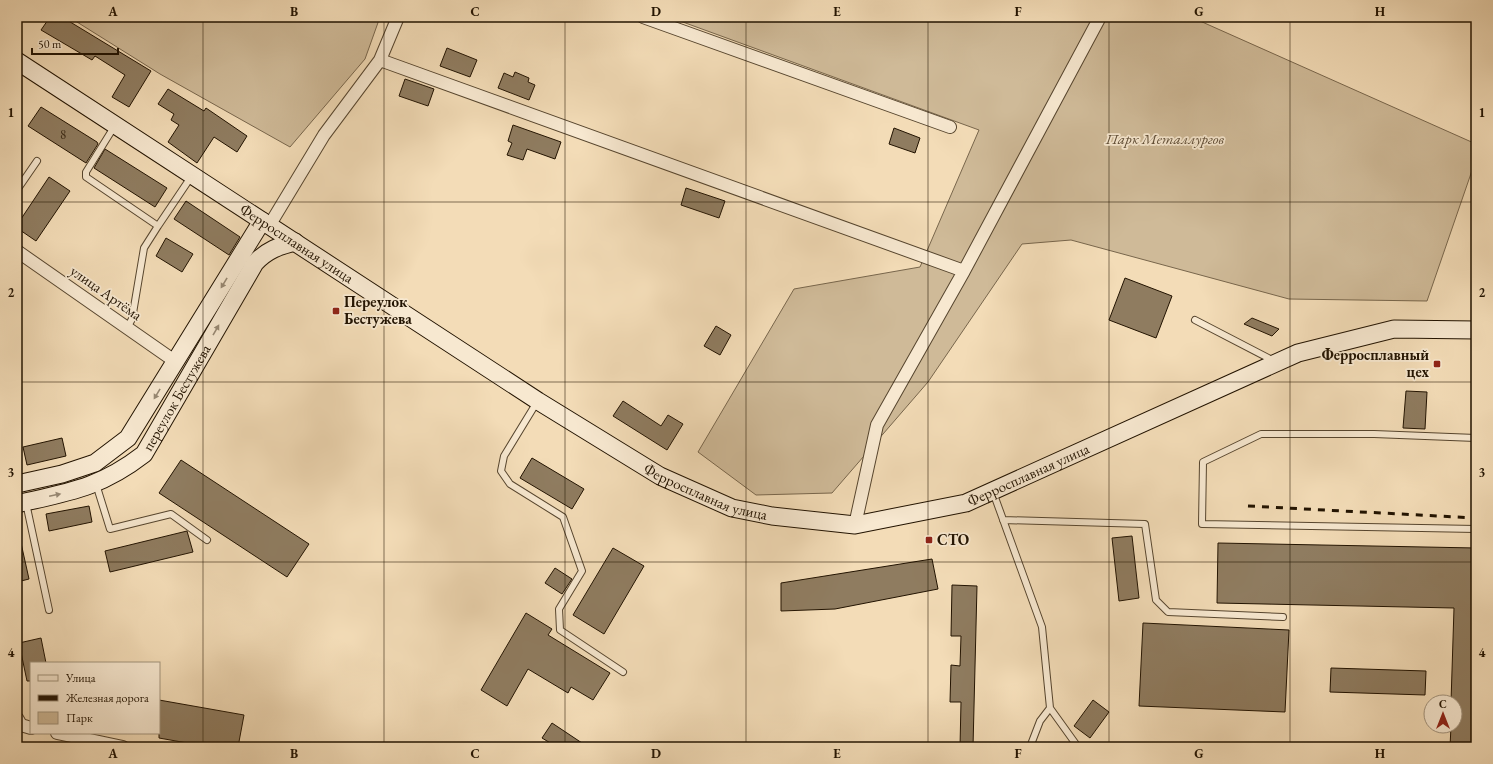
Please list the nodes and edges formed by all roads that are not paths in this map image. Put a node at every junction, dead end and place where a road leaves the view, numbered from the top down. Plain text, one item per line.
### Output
1 (398, 17) edge
2 (642, 17) edge
3 (1100, 17) edge
4 (380, 60) junction
5 (17, 62) edge
6 (115, 125) junction
7 (950, 127) dead end
8 (37, 161) dead end
9 (192, 175) junction
10 (17, 190) edge
11 (266, 224) junction
12 (158, 226) junction
13 (296, 242) junction
14 (17, 251) edge
15 (964, 272) junction
16 (1196, 320) dead end
17 (127, 328) junction
18 (1476, 330) edge
19 (176, 362) junction
20 (1276, 363) junction
21 (538, 401) junction
22 (1476, 438) edge
23 (17, 484) edge
24 (96, 484) junction
25 (993, 490) junction
26 (21, 503) edge
27 (1003, 520) junction
28 (855, 525) junction
29 (1476, 529) edge
30 (207, 540) dead end
31 (50, 610) dead end
32 (1283, 617) dead end
33 (623, 672) dead end
34 (1050, 708) junction
35 (17, 718) edge
36 (30, 728) edge
37 (62, 734) edge
38 (123, 747) edge
39 (1030, 747) edge
40 (1078, 747) edge

1 - 4 street
2 - 7 street
3 - 15 street
4 - 11 street
4 - 15 street
5 - 6 main road, Ферросплавная улица
6 - 9 main road, Ферросплавная улица
6 - 12 lane
8 - 10 lane
9 - 11 main road, Ферросплавная улица
9 - 12 lane
11 - 13 main road, Ферросплавная улица
11 -> 19 main road, переулок Бестужева
12 - 17 lane
13 - 21 main road, Ферросплавная улица
24 -> 13 main road, переулок Бестужева
14 - 17 street, улица Артёма
15 - 28 street
16 - 20 lane
17 - 19 street, улица Артёма
18 - 20 main road, Ферросплавная улица
19 -> 23 main road, переулок Бестужева
20 - 25 main road, Ферросплавная улица
21 - 28 main road, Ферросплавная улица
21 - 33 lane
22 - 29 lane
26 -> 24 main road, переулок Бестужева
24 - 30 lane
25 - 27 lane
25 - 28 main road, Ферросплавная улица
26 - 31 lane
27 - 32 lane
27 - 34 lane
34 - 39 lane
34 - 40 lane
35 - 36 street
37 - 38 street

